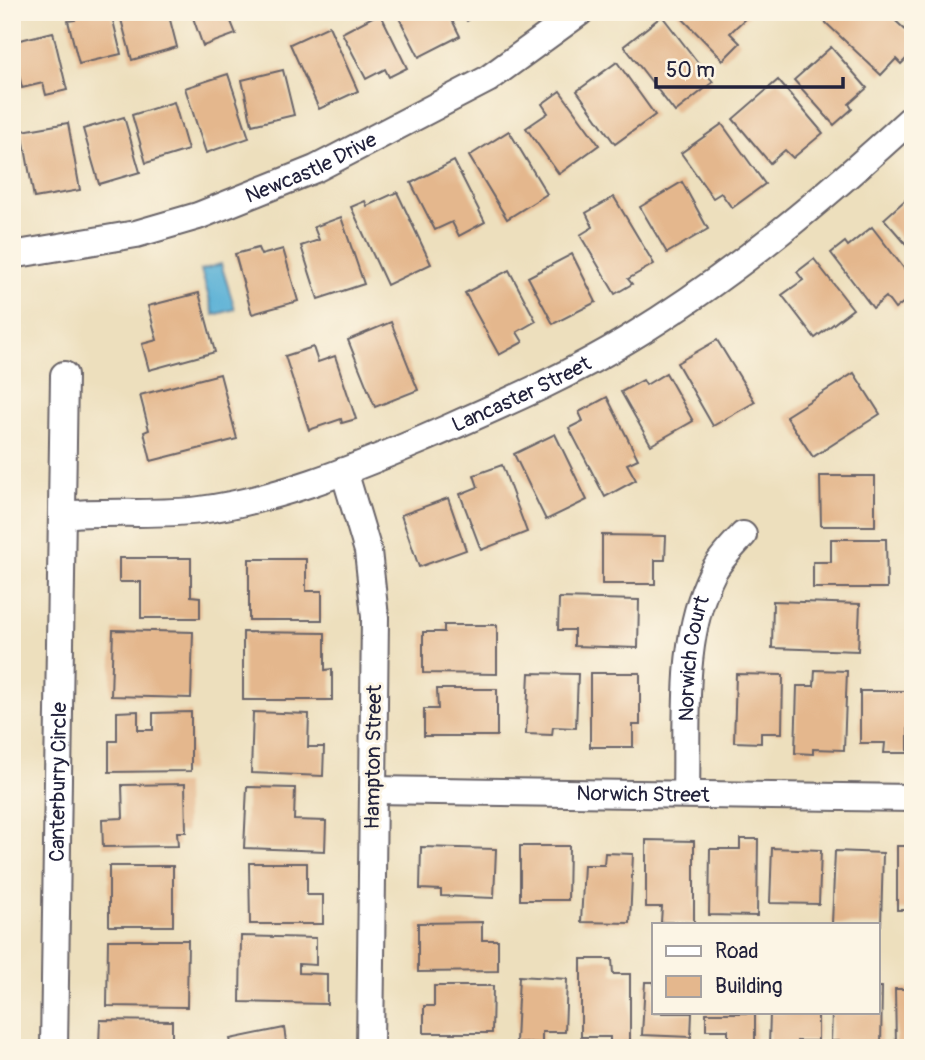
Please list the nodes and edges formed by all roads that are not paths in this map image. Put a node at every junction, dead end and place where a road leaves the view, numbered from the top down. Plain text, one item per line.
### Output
1 (580, 12) edge
2 (913, 117) edge
3 (12, 255) edge
4 (64, 375) dead end
5 (344, 471) junction
6 (62, 515) junction
7 (743, 535) dead end
8 (373, 790) junction
9 (686, 794) junction
10 (913, 798) edge
11 (54, 1048) edge
12 (370, 1048) edge

1 - 3 street, Newcastle Drive
2 - 5 street, Lancaster Street
4 - 6 street, Canterburry Circle
5 - 6 street, Lancaster Street
5 - 8 street, Hampton Street
6 - 11 street, Canterburry Circle
7 - 9 street, Norwich Court
8 - 9 street, Norwich Street
8 - 12 street, Hampton Street
9 - 10 street, Norwich Street

